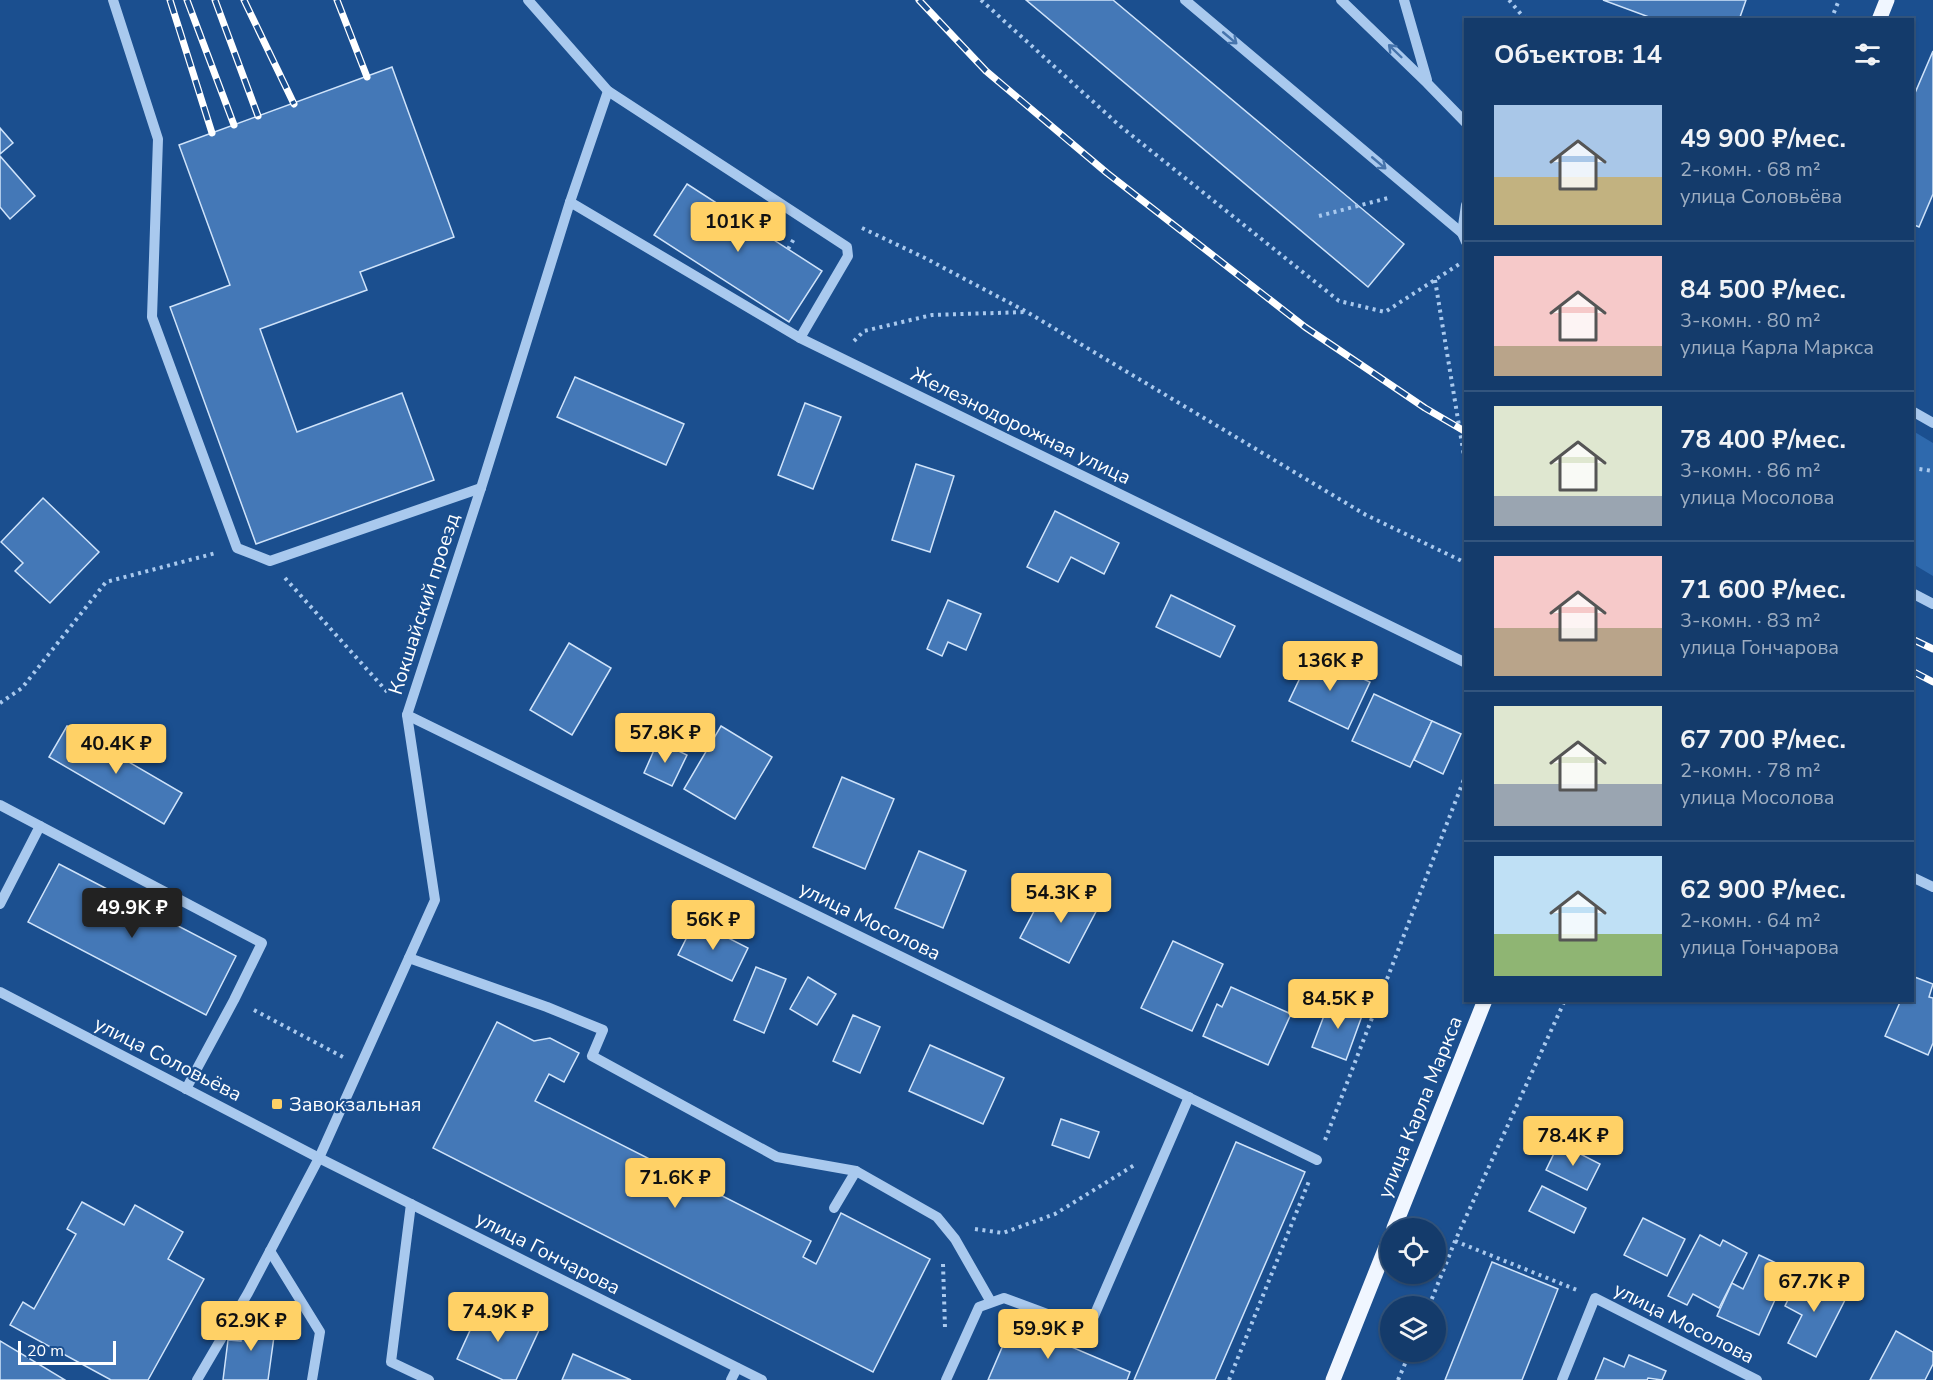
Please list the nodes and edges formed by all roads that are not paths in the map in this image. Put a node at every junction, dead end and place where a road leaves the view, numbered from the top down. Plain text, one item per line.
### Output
1 (113, 0) edge
2 (528, 0) edge
3 (1185, 0) edge
4 (1341, 0) edge
5 (1404, 0) edge
6 (1887, 0) edge
7 (1880, 18) edge
8 (1427, 82) junction
9 (609, 91) junction
10 (1464, 121) edge
11 (570, 202) junction
12 (1464, 237) edge
13 (800, 338) junction
14 (1914, 412) edge
15 (1933, 423) edge
16 (481, 488) junction
17 (1914, 594) edge
18 (1933, 604) edge
19 (1464, 662) edge
20 (407, 715) junction
21 (0, 806) edge
22 (40, 826) junction
23 (1914, 878) edge
24 (1933, 887) edge
25 (0, 904) edge
26 (409, 958) junction
27 (0, 992) edge
28 (1484, 1002) edge
29 (186, 1089) junction
30 (1189, 1097) junction
31 (319, 1158) junction
32 (1317, 1160) road end
33 (856, 1171) junction
34 (411, 1204) junction
35 (834, 1208) dead end
36 (1398, 1218) edge
37 (270, 1251) junction
38 (1380, 1262) edge
39 (992, 1302) junction
40 (737, 1368) junction
41 (197, 1380) edge
42 (312, 1380) edge
43 (429, 1380) edge
44 (732, 1380) edge
45 (762, 1380) edge
46 (946, 1380) edge
47 (1333, 1380) edge
48 (1562, 1380) edge
49 (1757, 1380) edge

1 - 16 street
2 - 9 street
3 -> 12 street
8 -> 4 street
5 - 8 street
6 - 7 main road
8 - 10 street
9 - 11 street, Кокшайский проезд
9 - 13 street
11 - 13 street, Железнодорожная улица
11 - 16 street, Кокшайский проезд
13 - 19 street, Железнодорожная улица
14 - 15 street
16 - 20 street, Кокшайский проезд
17 - 18 street
20 - 26 street, Кокшайский проезд
20 - 30 street, улица Мосолова
21 - 22 street
22 - 25 street
22 - 29 street
23 - 24 street
26 - 31 street, Кокшайский проезд
26 - 33 street
27 - 29 street, улица Соловьёва
28 - 36 main road, улица Карла Маркса
29 - 31 street, улица Соловьёва
30 - 32 street, улица Мосолова
30 - 39 street
31 - 34 street, улица Гончарова
31 - 37 street, Кокшайский проезд
33 - 35 street
33 - 39 street
34 - 40 street, улица Гончарова
34 - 43 street
37 - 41 street, Кокшайский проезд
37 - 42 street
38 - 47 main road
39 - 46 street
40 - 44 street
40 - 45 street, улица Гончарова
48 - 49 street, улица Мосолова

